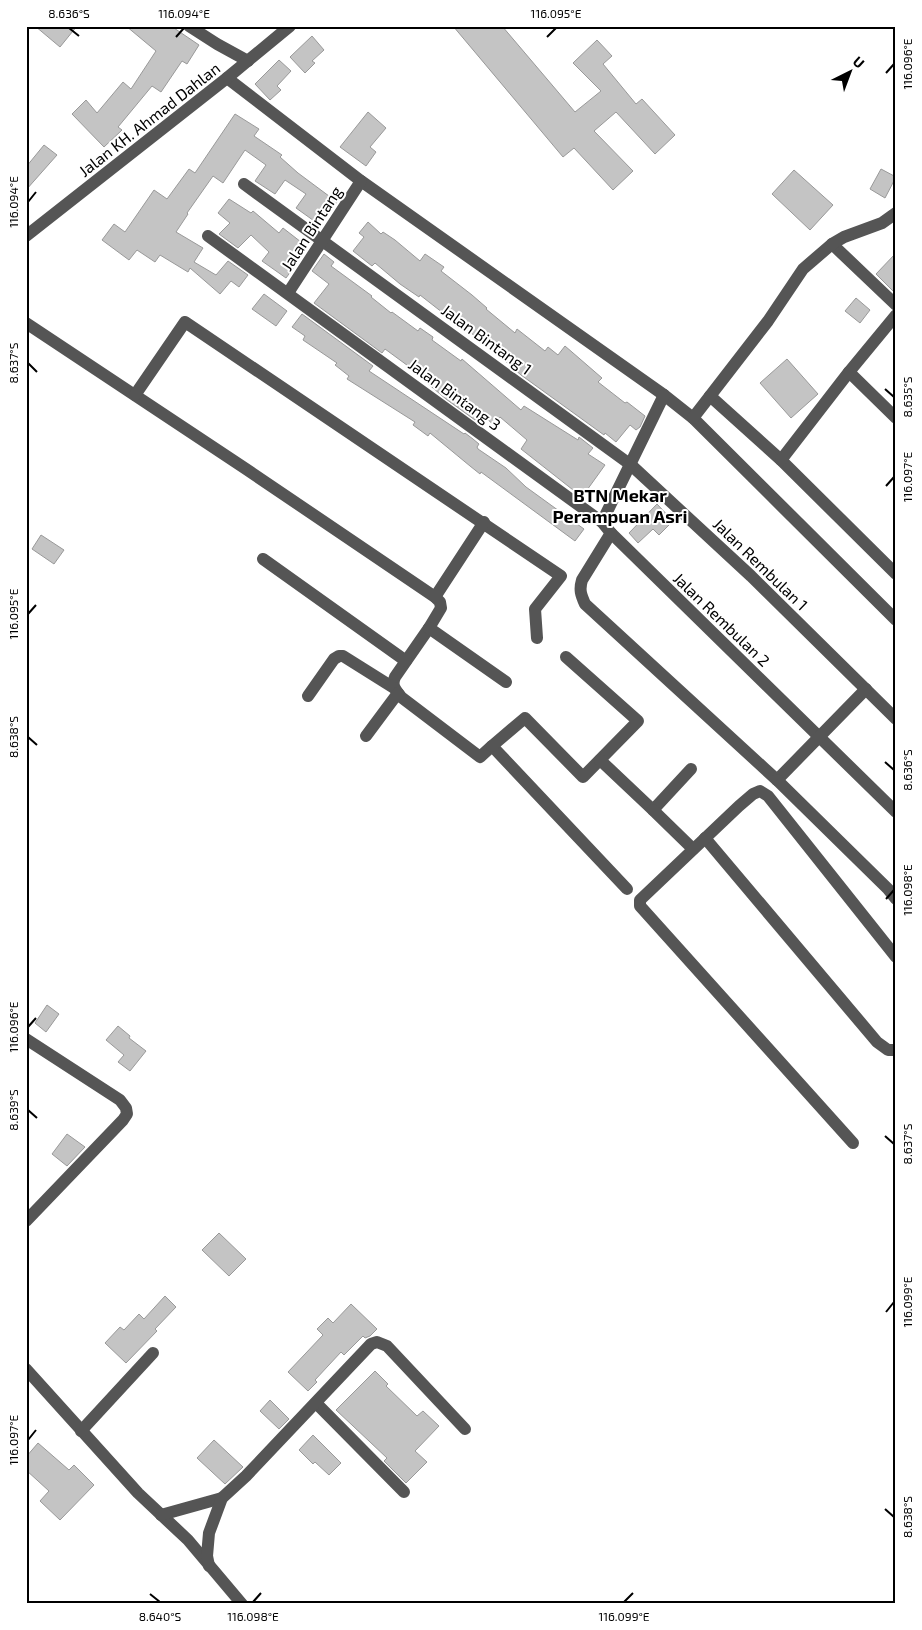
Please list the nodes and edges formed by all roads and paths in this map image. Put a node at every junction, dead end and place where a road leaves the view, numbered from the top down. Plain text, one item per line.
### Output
1 (190, 26) edge
2 (290, 26) edge
3 (248, 61) junction
4 (227, 78) junction
5 (361, 181) junction
6 (244, 184) dead end
7 (896, 213) edge
8 (26, 236) edge
9 (208, 236) dead end
10 (323, 240) junction
11 (832, 244) junction
12 (288, 293) junction
13 (896, 304) edge
14 (896, 315) edge
15 (26, 324) edge
16 (849, 372) junction
17 (135, 395) junction
18 (664, 395) junction
19 (710, 396) junction
20 (693, 418) junction
21 (896, 418) edge
22 (781, 460) junction
23 (631, 465) junction
24 (484, 522) junction
25 (602, 522) junction
26 (611, 533) junction
27 (263, 559) dead end
28 (896, 574) edge
29 (435, 597) junction
30 (896, 620) edge
31 (429, 628) junction
32 (537, 638) dead end
33 (566, 657) dead end
34 (406, 661) junction
35 (506, 682) dead end
36 (866, 689) junction
37 (396, 691) junction
38 (308, 696) dead end
39 (896, 719) edge
40 (366, 736) dead end
41 (820, 737) junction
42 (492, 746) junction
43 (600, 760) junction
44 (690, 769) dead end
45 (777, 780) junction
46 (653, 810) junction
47 (896, 812) edge
48 (705, 838) junction
49 (693, 849) junction
50 (627, 888) dead end
51 (893, 890) edge
52 (896, 957) edge
53 (26, 1038) edge
54 (896, 1050) edge
55 (853, 1143) dead end
56 (26, 1221) edge
57 (154, 1354) dead end
58 (26, 1369) edge
59 (316, 1403) junction
60 (465, 1429) dead end
61 (81, 1431) junction
62 (404, 1492) dead end
63 (222, 1498) junction
64 (161, 1515) junction
65 (209, 1566) junction
66 (242, 1604) edge

1 - 3 street
2 - 3 street, Jalan KH. Ahmad Dahlan
3 - 4 street, Jalan KH. Ahmad Dahlan
4 - 5 street
4 - 8 street, Jalan KH. Ahmad Dahlan
5 - 10 street, Jalan Bintang
5 - 18 street
6 - 10 street, Jalan Bintang 1
7 - 11 street
9 - 12 street, Jalan Bintang 3
10 - 12 street, Jalan Bintang
10 - 23 street, Jalan Bintang 1
11 - 13 street
11 - 19 street
12 - 25 street, Jalan Bintang 3
14 - 16 street
15 - 17 street
16 - 21 street
16 - 22 street
17 - 24 street
17 - 29 street
18 - 20 street
18 - 23 street
19 - 20 street
19 - 22 street
20 - 30 street
22 - 28 street
23 - 25 street
23 - 36 street, Jalan Rembulan 1
24 - 29 street
24 - 32 street
25 - 26 street, Jalan Rembulan 2
26 - 41 street, Jalan Rembulan 2
26 - 45 street
27 - 34 street
29 - 31 street
31 - 34 street
31 - 35 street
33 - 43 street
34 - 37 street
36 - 39 street, Jalan Rembulan 1
36 - 41 street
37 - 38 street
37 - 40 street
37 - 42 street
41 - 45 street
41 - 47 street, Jalan Rembulan 2
42 - 43 street
42 - 50 street
43 - 46 street
44 - 46 street
45 - 51 street
46 - 49 street
48 - 49 street
48 - 52 street
48 - 54 street
49 - 55 street
53 - 56 street
57 - 61 street
58 - 61 street
59 - 60 street
59 - 62 street
59 - 63 street
61 - 64 street
63 - 64 street
63 - 65 street
64 - 65 street
65 - 66 street

